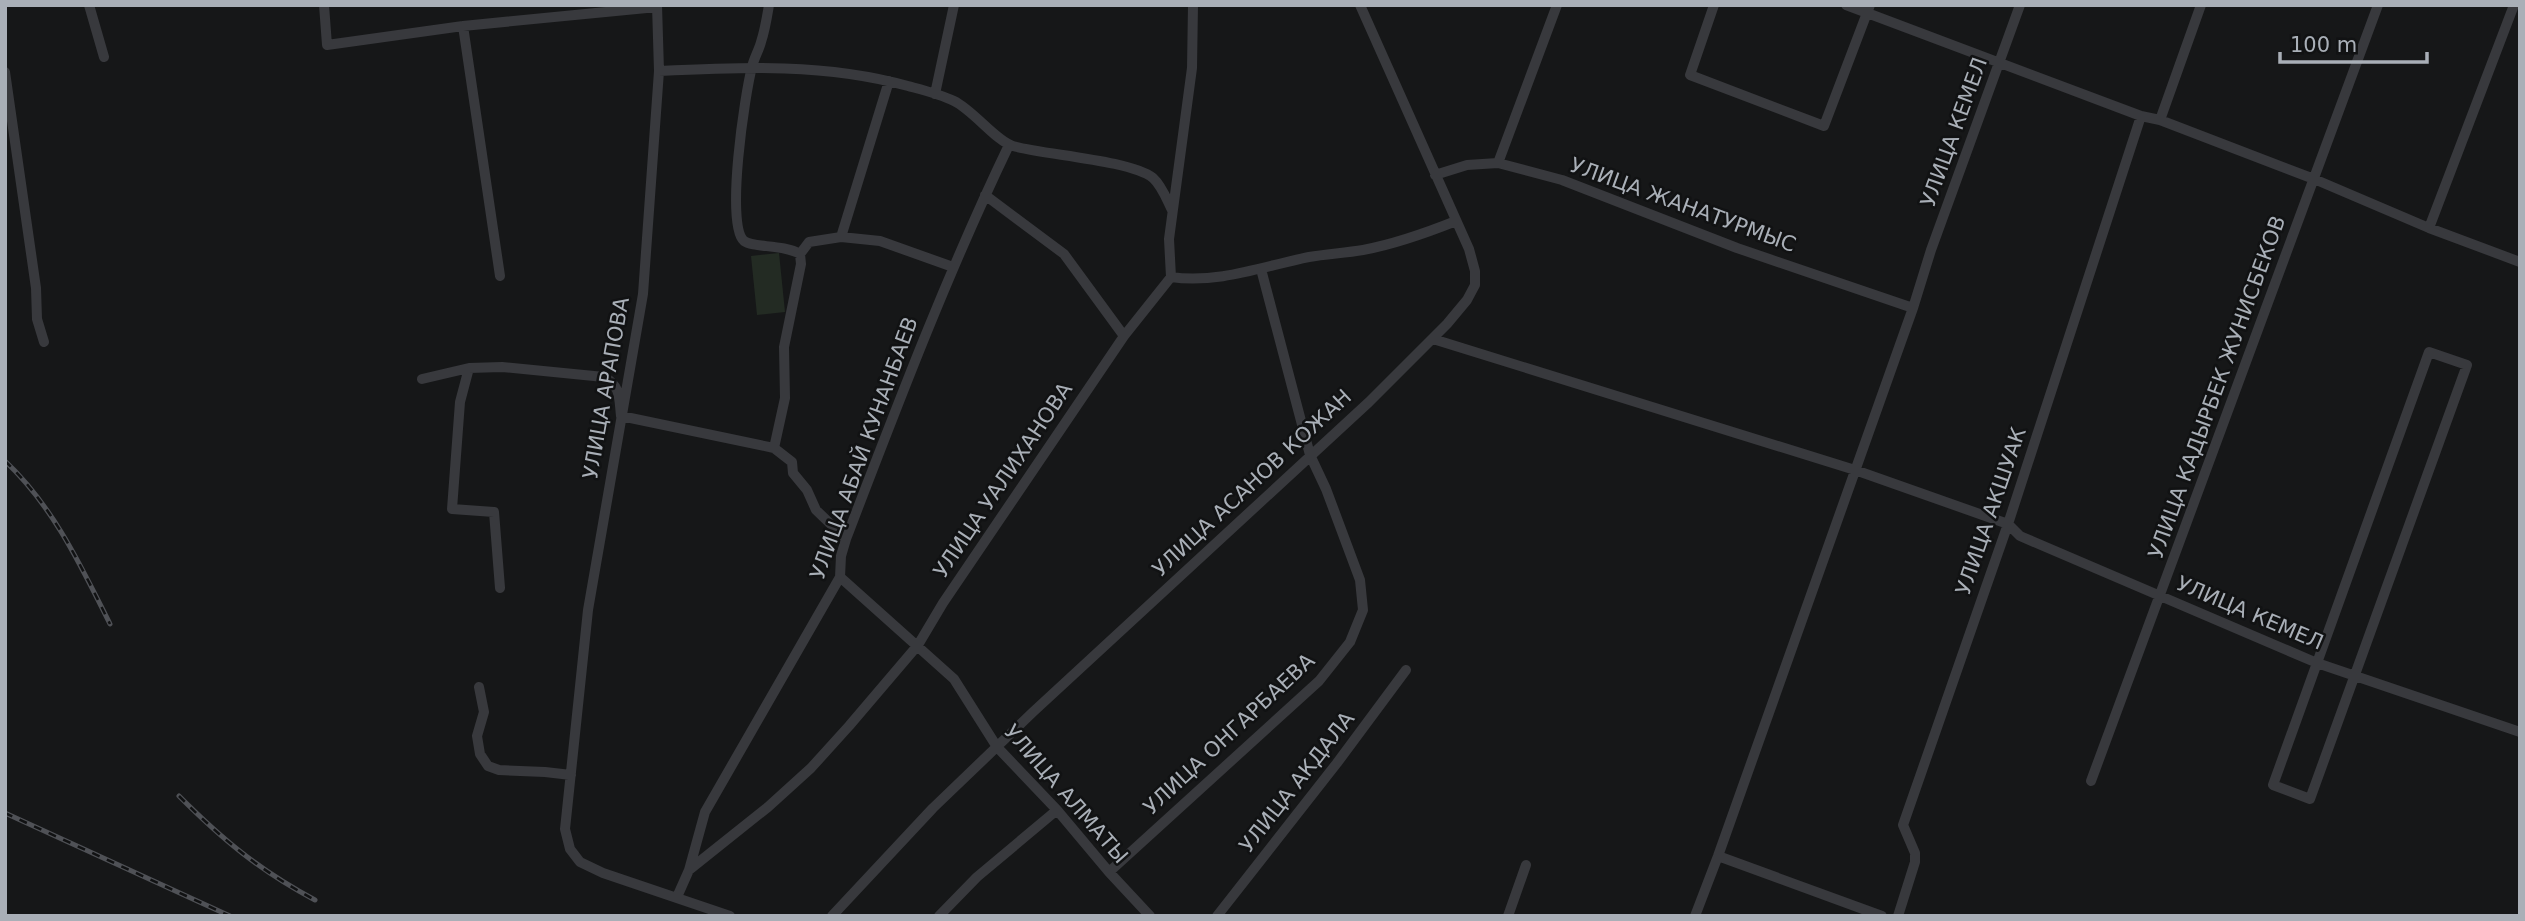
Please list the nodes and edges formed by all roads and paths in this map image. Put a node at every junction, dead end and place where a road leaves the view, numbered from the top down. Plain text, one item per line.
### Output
1 (89, 5) edge
2 (324, 5) edge
3 (769, 5) edge
4 (954, 5) edge
5 (1193, 5) edge
6 (1360, 5) edge
7 (1557, 5) edge
8 (1714, 5) edge
9 (1846, 5) edge
10 (2020, 5) edge
11 (2201, 5) edge
12 (2378, 5) edge
13 (2514, 5) edge
14 (657, 6) edge
15 (1869, 9) edge
16 (463, 26) junction
17 (104, 57) dead end
18 (2000, 63) junction
19 (752, 66) junction
20 (659, 71) junction
21 (5, 72) edge
22 (889, 81) junction
23 (935, 94) junction
24 (2141, 116) junction
25 (2160, 120) junction
26 (1009, 145) junction
27 (1497, 163) junction
28 (1436, 175) junction
29 (2314, 179) junction
30 (985, 195) junction
31 (1173, 212) junction
32 (1456, 221) junction
33 (2429, 228) junction
34 (841, 237) junction
35 (800, 254) junction
36 (2520, 262) edge
37 (953, 267) junction
38 (1261, 269) junction
39 (500, 276) dead end
40 (1171, 277) junction
41 (1913, 308) junction
42 (1124, 336) junction
43 (1433, 339) junction
44 (44, 342) dead end
45 (469, 368) junction
46 (422, 379) dead end
47 (621, 416) junction
48 (774, 448) junction
49 (1310, 455) junction
50 (1855, 470) junction
51 (2008, 524) junction
52 (846, 539) junction
53 (840, 577) junction
54 (500, 588) dead end
55 (2161, 596) junction
56 (918, 645) junction
57 (2317, 663) junction
58 (1406, 670) dead end
59 (2354, 677) junction
60 (479, 687) dead end
61 (2520, 732) edge
62 (997, 747) junction
63 (571, 775) junction
64 (2091, 780) dead end
65 (1057, 810) junction
66 (1718, 856) junction
67 (1526, 865) dead end
68 (689, 870) junction
69 (1109, 872) junction
70 (677, 897) junction
71 (1878, 915) edge
72 (730, 916) edge
73 (832, 916) edge
74 (939, 916) edge
75 (1150, 916) edge
76 (1217, 916) edge
77 (1508, 916) edge
78 (1695, 916) edge
79 (1898, 916) edge

1 - 17 street
2 - 16 street
3 - 19 street
4 - 23 street
5 - 31 street
6 - 28 street, УЛИЦА АСАНОВ КОЖАН
7 - 27 street
8 - 15 street
9 - 15 street
10 - 18 street, УЛИЦА КЕМЕЛ
11 - 25 street
12 - 29 street, УЛИЦА КАДЫРБЕК ЖУНИСБЕКОВ
13 - 33 street
14 - 16 street
14 - 20 street, УЛИЦА АРАПОВА
15 - 18 street
16 - 39 street
18 - 24 street
18 - 41 street, УЛИЦА КЕМЕЛ
19 - 20 street
19 - 22 street
19 - 35 street
20 - 47 street, УЛИЦА АРАПОВА
21 - 44 street
22 - 23 street
22 - 34 street
23 - 26 street
24 - 25 street
24 - 51 street, УЛИЦА АКШУАК
25 - 29 street
26 - 30 street, УЛИЦА АБАЙ КУНАНБАЕВ
26 - 31 street
27 - 28 street, УЛИЦА ЖАНАТУРМЫС
27 - 41 street, УЛИЦА ЖАНАТУРМЫС
28 - 32 street, УЛИЦА АСАНОВ КОЖАН
29 - 33 street
29 - 55 street, УЛИЦА КАДЫРБЕК ЖУНИСБЕКОВ
30 - 37 street, УЛИЦА АБАЙ КУНАНБАЕВ
30 - 42 street
31 - 40 street
32 - 38 street
32 - 43 street, УЛИЦА АСАНОВ КОЖАН
33 - 36 street
34 - 35 street
34 - 37 street
35 - 48 street
37 - 52 street, УЛИЦА АБАЙ КУНАНБАЕВ
38 - 40 street
38 - 49 street, УЛИЦА ОНГАРБАЕВА
40 - 42 street, УЛИЦА УАЛИХАНОВА
41 - 50 street, УЛИЦА КЕМЕЛ
42 - 56 street, УЛИЦА УАЛИХАНОВА
43 - 49 street, УЛИЦА АСАНОВ КОЖАН
43 - 50 street, УЛИЦА КЕМЕЛ
45 - 46 street
45 - 47 street
45 - 54 street
47 - 48 street
47 - 63 street, УЛИЦА АРАПОВА
48 - 52 street
49 - 62 street, УЛИЦА АСАНОВ КОЖАН
49 - 69 street, УЛИЦА ОНГАРБАЕВА
50 - 51 street, УЛИЦА КЕМЕЛ
50 - 66 street, УЛИЦА КЕМЕЛ
51 - 55 street, УЛИЦА КЕМЕЛ
51 - 79 street, УЛИЦА АКШУАК
52 - 53 street, УЛИЦА АБАЙ КУНАНБАЕВ
53 - 56 street, УЛИЦА АЛМАТЫ
53 - 68 street, УЛИЦА АБАЙ КУНАНБАЕВ
55 - 57 street, УЛИЦА КЕМЕЛ
55 - 64 street, УЛИЦА КАДЫРБЕК ЖУНИСБЕКОВ
56 - 62 street, УЛИЦА АЛМАТЫ
56 - 68 street, УЛИЦА УАЛИХАНОВА
57 - 59 street, УЛИЦА КЕМЕЛ
57 - 59 street
57 - 59 street
58 - 76 street, УЛИЦА АКДАЛА
59 - 61 street, УЛИЦА КЕМЕЛ
60 - 63 street
62 - 65 street, УЛИЦА АЛМАТЫ
62 - 73 street, УЛИЦА АСАНОВ КОЖАН
63 - 70 street, УЛИЦА АРАПОВА
65 - 69 street, УЛИЦА АЛМАТЫ
65 - 74 street
66 - 71 street
66 - 78 street, УЛИЦА КЕМЕЛ
67 - 77 street
68 - 70 street, УЛИЦА УАЛИХАНОВА
69 - 75 street, УЛИЦА АЛМАТЫ
70 - 72 street

